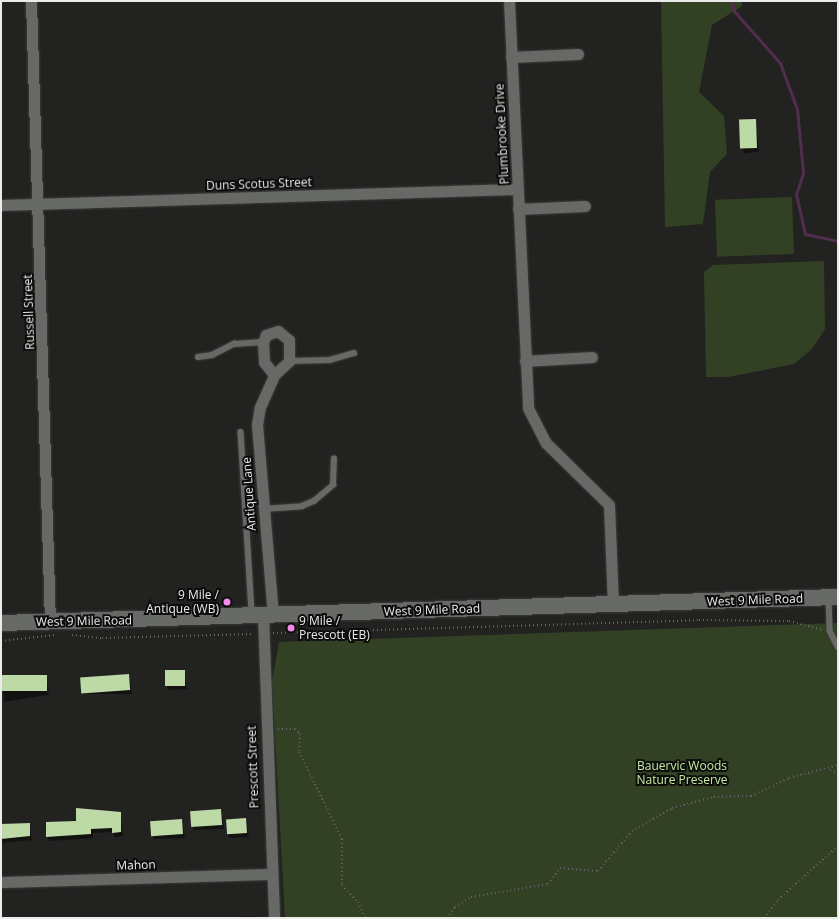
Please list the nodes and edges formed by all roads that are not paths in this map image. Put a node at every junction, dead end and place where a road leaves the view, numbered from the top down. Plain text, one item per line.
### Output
1 (31, 1) edge
2 (508, 1) edge
3 (578, 54) dead end
4 (511, 57) junction
5 (517, 188) junction
6 (38, 204) junction
7 (1, 205) edge
8 (585, 206) dead end
9 (518, 209) junction
10 (263, 342) junction
11 (354, 353) dead end
12 (198, 357) dead end
13 (592, 357) dead end
14 (289, 361) junction
15 (525, 361) junction
16 (274, 375) junction
17 (241, 432) dead end
18 (334, 459) dead end
19 (263, 509) junction
20 (833, 598) edge
21 (613, 605) junction
22 (263, 615) junction
23 (50, 622) junction
24 (1, 623) edge
25 (838, 647) edge
26 (271, 874) junction
27 (1, 882) edge
28 (274, 918) edge

1 - 6 street, Russell Street
2 - 4 street, Plumbrooke Drive
3 - 4 street
4 - 5 street, Plumbrooke Drive
5 - 6 street, Duns Scotus Street
5 - 9 street, Plumbrooke Drive
6 - 7 street, Duns Scotus Street
6 - 23 street, Russell Street
8 - 9 street
9 - 15 street, Plumbrooke Drive
10 - 12 lane
10 - 14 street
10 - 16 street
11 - 14 lane
13 - 15 street
14 - 16 street, Antique Lane
15 - 21 street, Plumbrooke Drive
16 - 19 street, Antique Lane
17 - 22 lane
18 - 19 lane
19 - 22 street, Antique Lane
20 - 21 main road, West 9 Mile Road
20 - 25 lane
21 - 22 main road, West 9 Mile Road
22 - 23 main road, West 9 Mile Road
22 - 26 street, Prescott Street
23 - 24 main road, West 9 Mile Road
26 - 27 street, Mahon
26 - 28 street, Prescott Street

